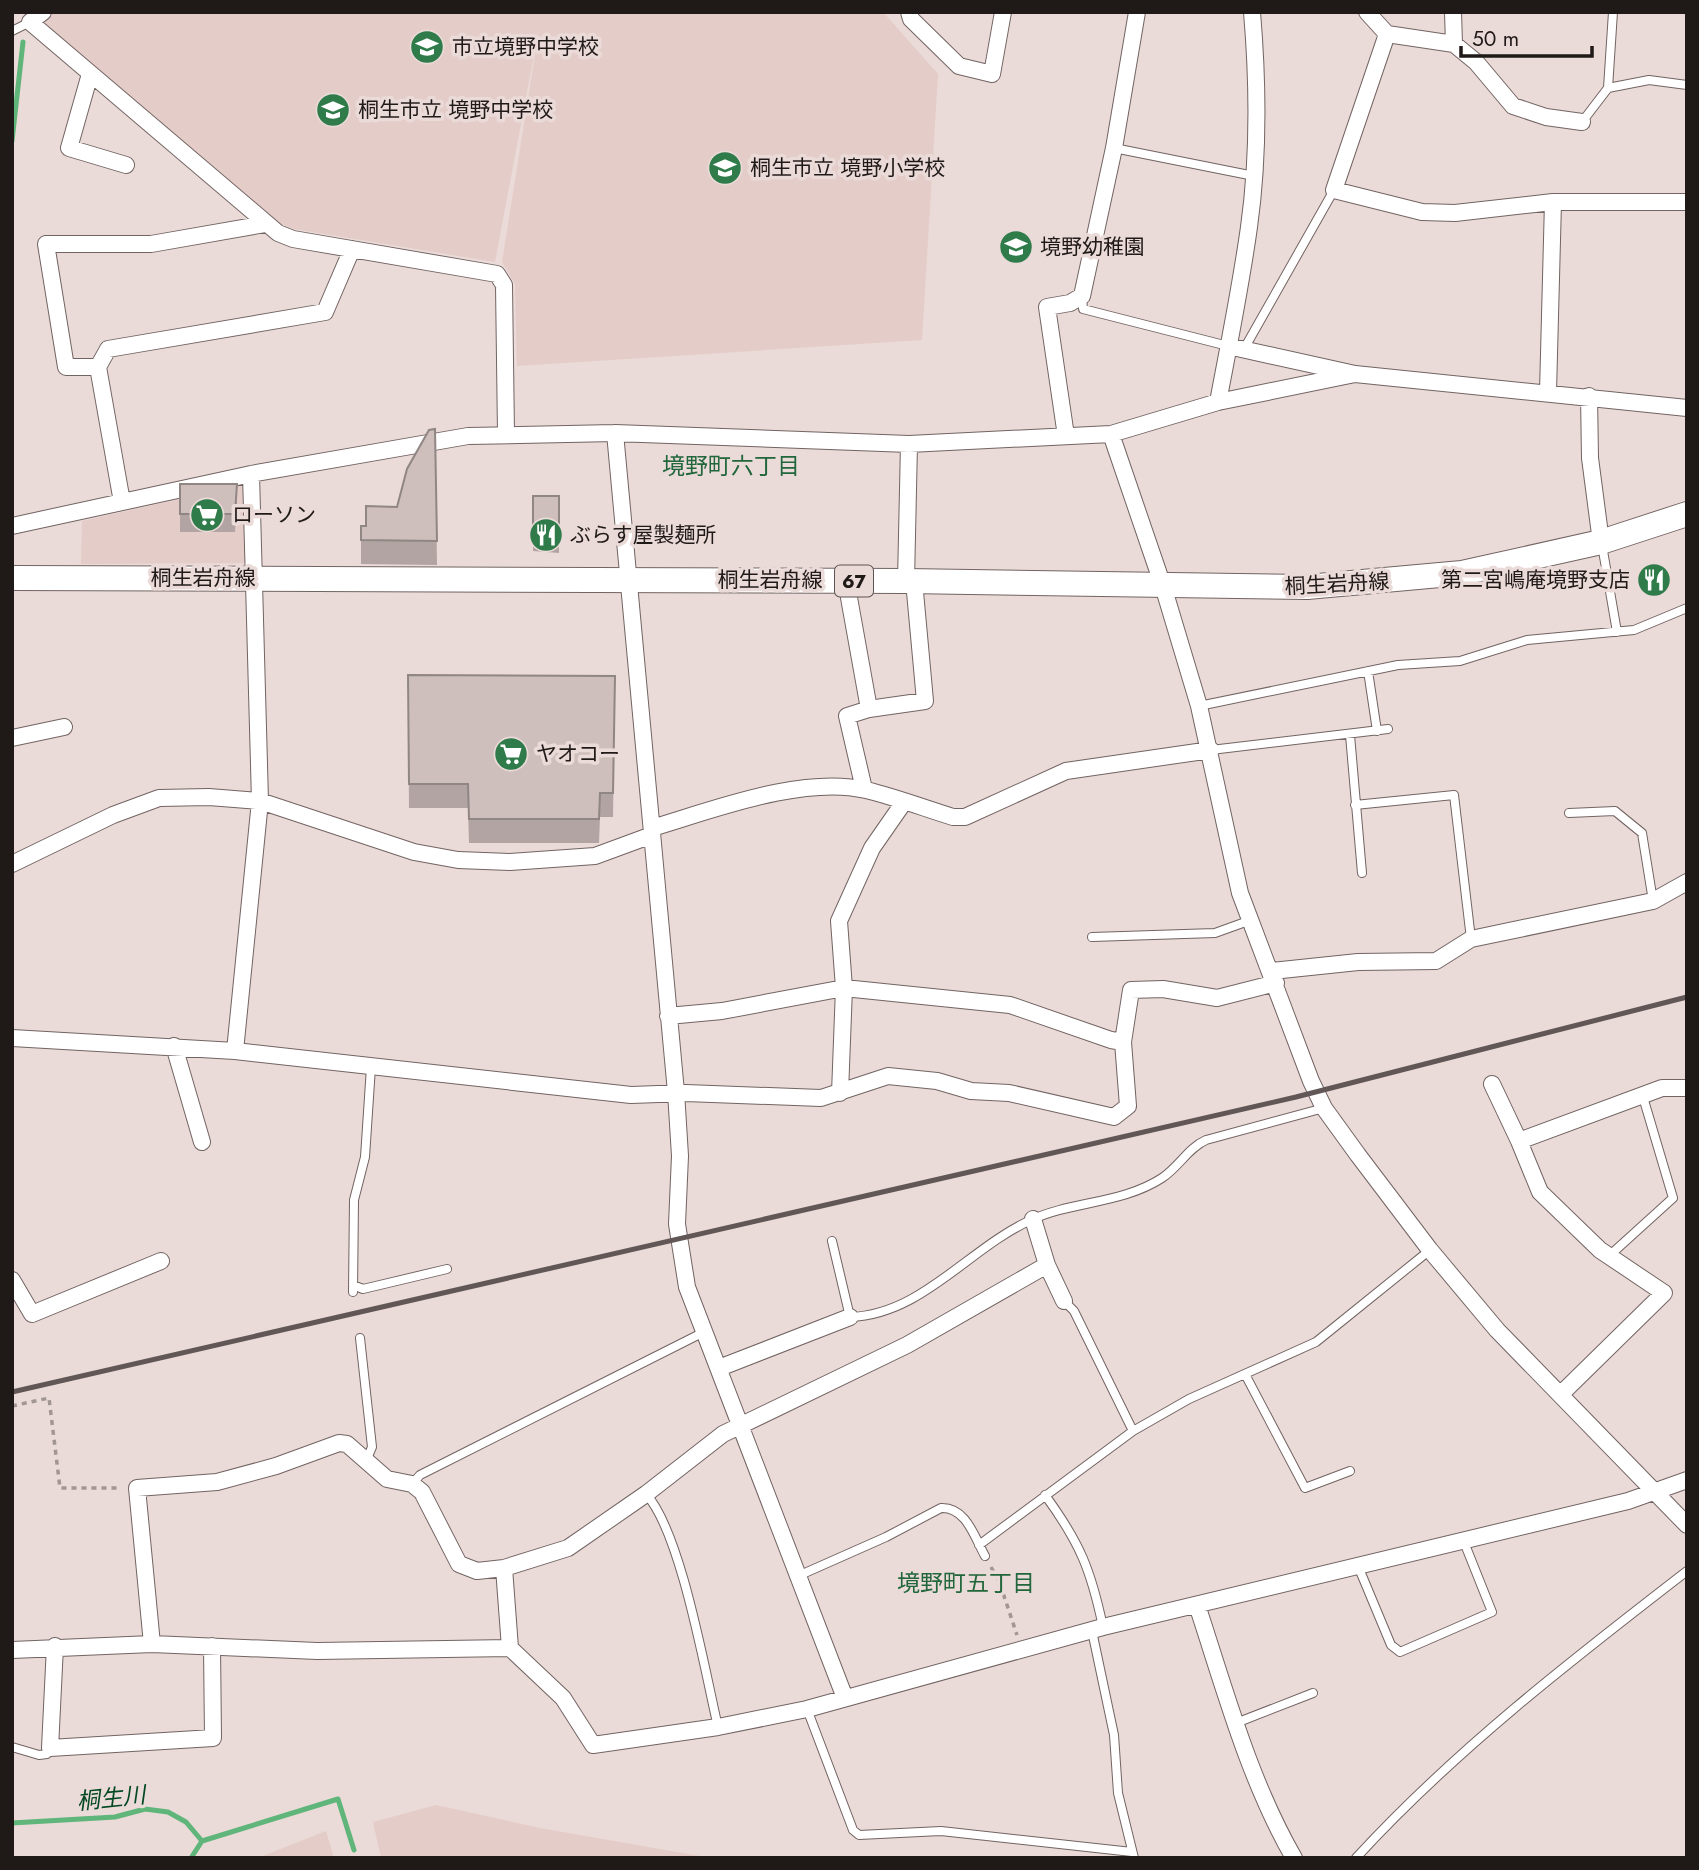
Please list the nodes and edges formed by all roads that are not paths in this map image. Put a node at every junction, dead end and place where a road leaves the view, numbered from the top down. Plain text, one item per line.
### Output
1 (909, 12) edge
2 (1003, 12) edge
3 (1137, 12) edge
4 (1252, 12) edge
5 (1367, 12) edge
6 (1453, 12) edge
7 (1613, 12) edge
8 (36, 17) edge
9 (12, 30) edge
10 (1388, 34) junction
11 (1454, 44) junction
12 (90, 74) junction
13 (1687, 85) edge
14 (1608, 88) junction
15 (1582, 122) joint
16 (1114, 148) junction
17 (126, 165) dead end
18 (1254, 176) junction
19 (1334, 190) junction
20 (1553, 202) junction
21 (1687, 202) edge
22 (265, 225) junction
23 (352, 249) junction
24 (1082, 296) junction
25 (1236, 348) junction
26 (98, 367) junction
27 (1355, 374) junction
28 (1548, 392) junction
29 (1589, 396) junction
30 (1218, 401) junction
31 (1687, 408) edge
32 (615, 433) junction
33 (506, 434) junction
34 (1111, 434) junction
35 (1066, 436) junction
36 (909, 444) junction
37 (251, 474) junction
38 (122, 502) junction
39 (1687, 514) edge
40 (12, 526) edge
41 (1601, 542) junction
42 (12, 578) edge
43 (255, 578) junction
44 (629, 580) junction
45 (846, 581) junction
46 (910, 581) junction
47 (1163, 586) junction
48 (1687, 608) edge
49 (1617, 632) junction
50 (1368, 671) junction
51 (1199, 706) junction
52 (869, 709) junction
53 (65, 727) dead end
54 (1388, 729) dead end
55 (1377, 731) junction
56 (1350, 735) junction
57 (12, 738) edge
58 (1212, 750) junction
59 (864, 789) junction
60 (260, 801) junction
61 (904, 802) junction
62 (1355, 804) junction
63 (1569, 813) dead end
64 (652, 831) junction
65 (12, 864) edge
66 (1362, 873) dead end
67 (1687, 882) edge
68 (1653, 901) junction
69 (1251, 920) junction
70 (1092, 937) dead end
71 (1471, 939) junction
72 (1274, 977) junction
73 (844, 988) junction
74 (668, 1016) junction
75 (12, 1038) edge
76 (1124, 1042) junction
77 (174, 1046) junction
78 (235, 1051) junction
79 (371, 1068) junction
80 (1492, 1084) dead end
81 (1687, 1088) edge
82 (676, 1093) junction
83 (840, 1093) junction
84 (1643, 1097) junction
85 (1324, 1108) junction
86 (1519, 1141) junction
87 (202, 1142) dead end
88 (1033, 1219) junction
89 (832, 1241) dead end
90 (1430, 1250) junction
91 (1609, 1256) junction
92 (161, 1261) dead end
93 (1046, 1265) junction
94 (447, 1269) dead end
95 (12, 1280) edge
96 (1065, 1301) joint
97 (850, 1317) junction
98 (704, 1332) junction
99 (360, 1338) dead end
100 (719, 1368) junction
101 (1245, 1376) junction
102 (1561, 1394) junction
103 (740, 1425) junction
104 (1133, 1431) junction
105 (366, 1461) junction
106 (1350, 1472) dead end
107 (1687, 1480) edge
108 (412, 1484) junction
109 (1654, 1491) junction
110 (646, 1494) junction
111 (1045, 1495) junction
112 (1687, 1525) edge
113 (1464, 1542) junction
114 (979, 1545) junction
115 (985, 1556) road end
116 (1358, 1566) junction
117 (504, 1569) junction
118 (1687, 1570) edge
119 (798, 1576) junction
120 (1197, 1605) junction
121 (1098, 1629) junction
122 (152, 1644) junction
123 (55, 1646) junction
124 (212, 1646) junction
125 (510, 1648) junction
126 (12, 1650) edge
127 (1313, 1693) dead end
128 (845, 1698) junction
129 (807, 1709) junction
130 (1236, 1723) junction
131 (718, 1727) junction
132 (12, 1747) edge
133 (50, 1748) junction
134 (1133, 1855) edge
135 (1294, 1858) edge
136 (1356, 1858) edge

1 - 2 street
3 - 16 street
4 - 18 street
5 - 10 street
6 - 11 street
7 - 14 lane
8 - 9 lane
8 - 12 street
10 - 11 street
10 - 19 street
11 - 15 street
12 - 17 street
12 - 22 street
13 - 14 lane
14 - 15 lane
16 - 18 lane
16 - 24 street
18 - 25 street
19 - 20 street
19 - 25 lane
20 - 21 street
20 - 28 street
22 - 23 street
22 - 26 street
23 - 26 street
23 - 33 street
24 - 25 lane
24 - 35 street
25 - 27 street
25 - 30 street
26 - 38 street
27 - 28 street
27 - 30 street
28 - 29 street
29 - 31 street
29 - 41 street
30 - 34 street
32 - 33 street
32 - 36 street
32 - 44 street
33 - 37 street
34 - 35 street
34 - 47 street
35 - 36 street
36 - 46 street
37 - 38 street
37 - 43 street
38 - 40 street
39 - 41 main road, 桐生岩舟線 / 67
41 - 47 main road, 桐生岩舟線 / 67
41 - 49 lane
42 - 43 main road, 桐生岩舟線 / 67
43 - 44 main road, 桐生岩舟線 / 67
43 - 60 street
44 - 45 main road, 桐生岩舟線 / 67
44 - 64 street
45 - 46 main road, 桐生岩舟線 / 67
45 - 52 street
46 - 47 main road, 桐生岩舟線 / 67
46 - 52 street
47 - 51 street
48 - 49 lane
49 - 50 lane
50 - 51 lane
50 - 55 lane
51 - 58 street
52 - 59 street
53 - 57 street
54 - 55 lane
55 - 56 lane
56 - 58 lane
56 - 62 lane
58 - 61 street
58 - 69 street
59 - 61 street
59 - 64 street
60 - 64 street
60 - 65 street
60 - 78 street
61 - 73 street
62 - 66 lane
62 - 71 lane
63 - 68 lane
64 - 74 street
67 - 68 street
68 - 71 street
69 - 70 lane
69 - 72 street
71 - 72 street
72 - 76 street
72 - 85 street
73 - 74 street
73 - 76 street
73 - 83 street
74 - 82 street
75 - 77 street
76 - 83 street
77 - 78 street
77 - 87 street
78 - 79 street
79 - 82 street
79 - 94 lane
80 - 86 street
81 - 84 street
82 - 83 street
82 - 98 street
84 - 86 street
84 - 91 lane
85 - 88 lane
85 - 90 street
86 - 91 street
88 - 93 street
88 - 97 lane
89 - 97 lane
90 - 101 lane
90 - 102 street
91 - 102 street
92 - 95 street
93 - 96 street
93 - 103 street
96 - 104 lane
97 - 100 street
98 - 100 street
98 - 108 lane
99 - 105 lane
100 - 103 street
101 - 104 lane
101 - 106 lane
102 - 109 street
103 - 110 street
103 - 119 street
104 - 111 lane
105 - 108 street
105 - 122 street
107 - 109 street
108 - 117 street
109 - 112 street
109 - 113 street
110 - 117 street
110 - 131 lane
111 - 114 lane
111 - 121 lane
113 - 116 street
113 - 116 lane
114 - 115 lane
114 - 119 lane
116 - 120 street
117 - 125 street
118 - 136 lane
119 - 128 street
120 - 121 street
120 - 130 street
121 - 128 street
121 - 134 lane
122 - 123 street
122 - 124 street
123 - 126 street
123 - 133 street
124 - 125 street
124 - 133 street
125 - 131 street
127 - 130 lane
128 - 129 street
129 - 131 street
129 - 134 lane
130 - 135 street
132 - 133 lane

